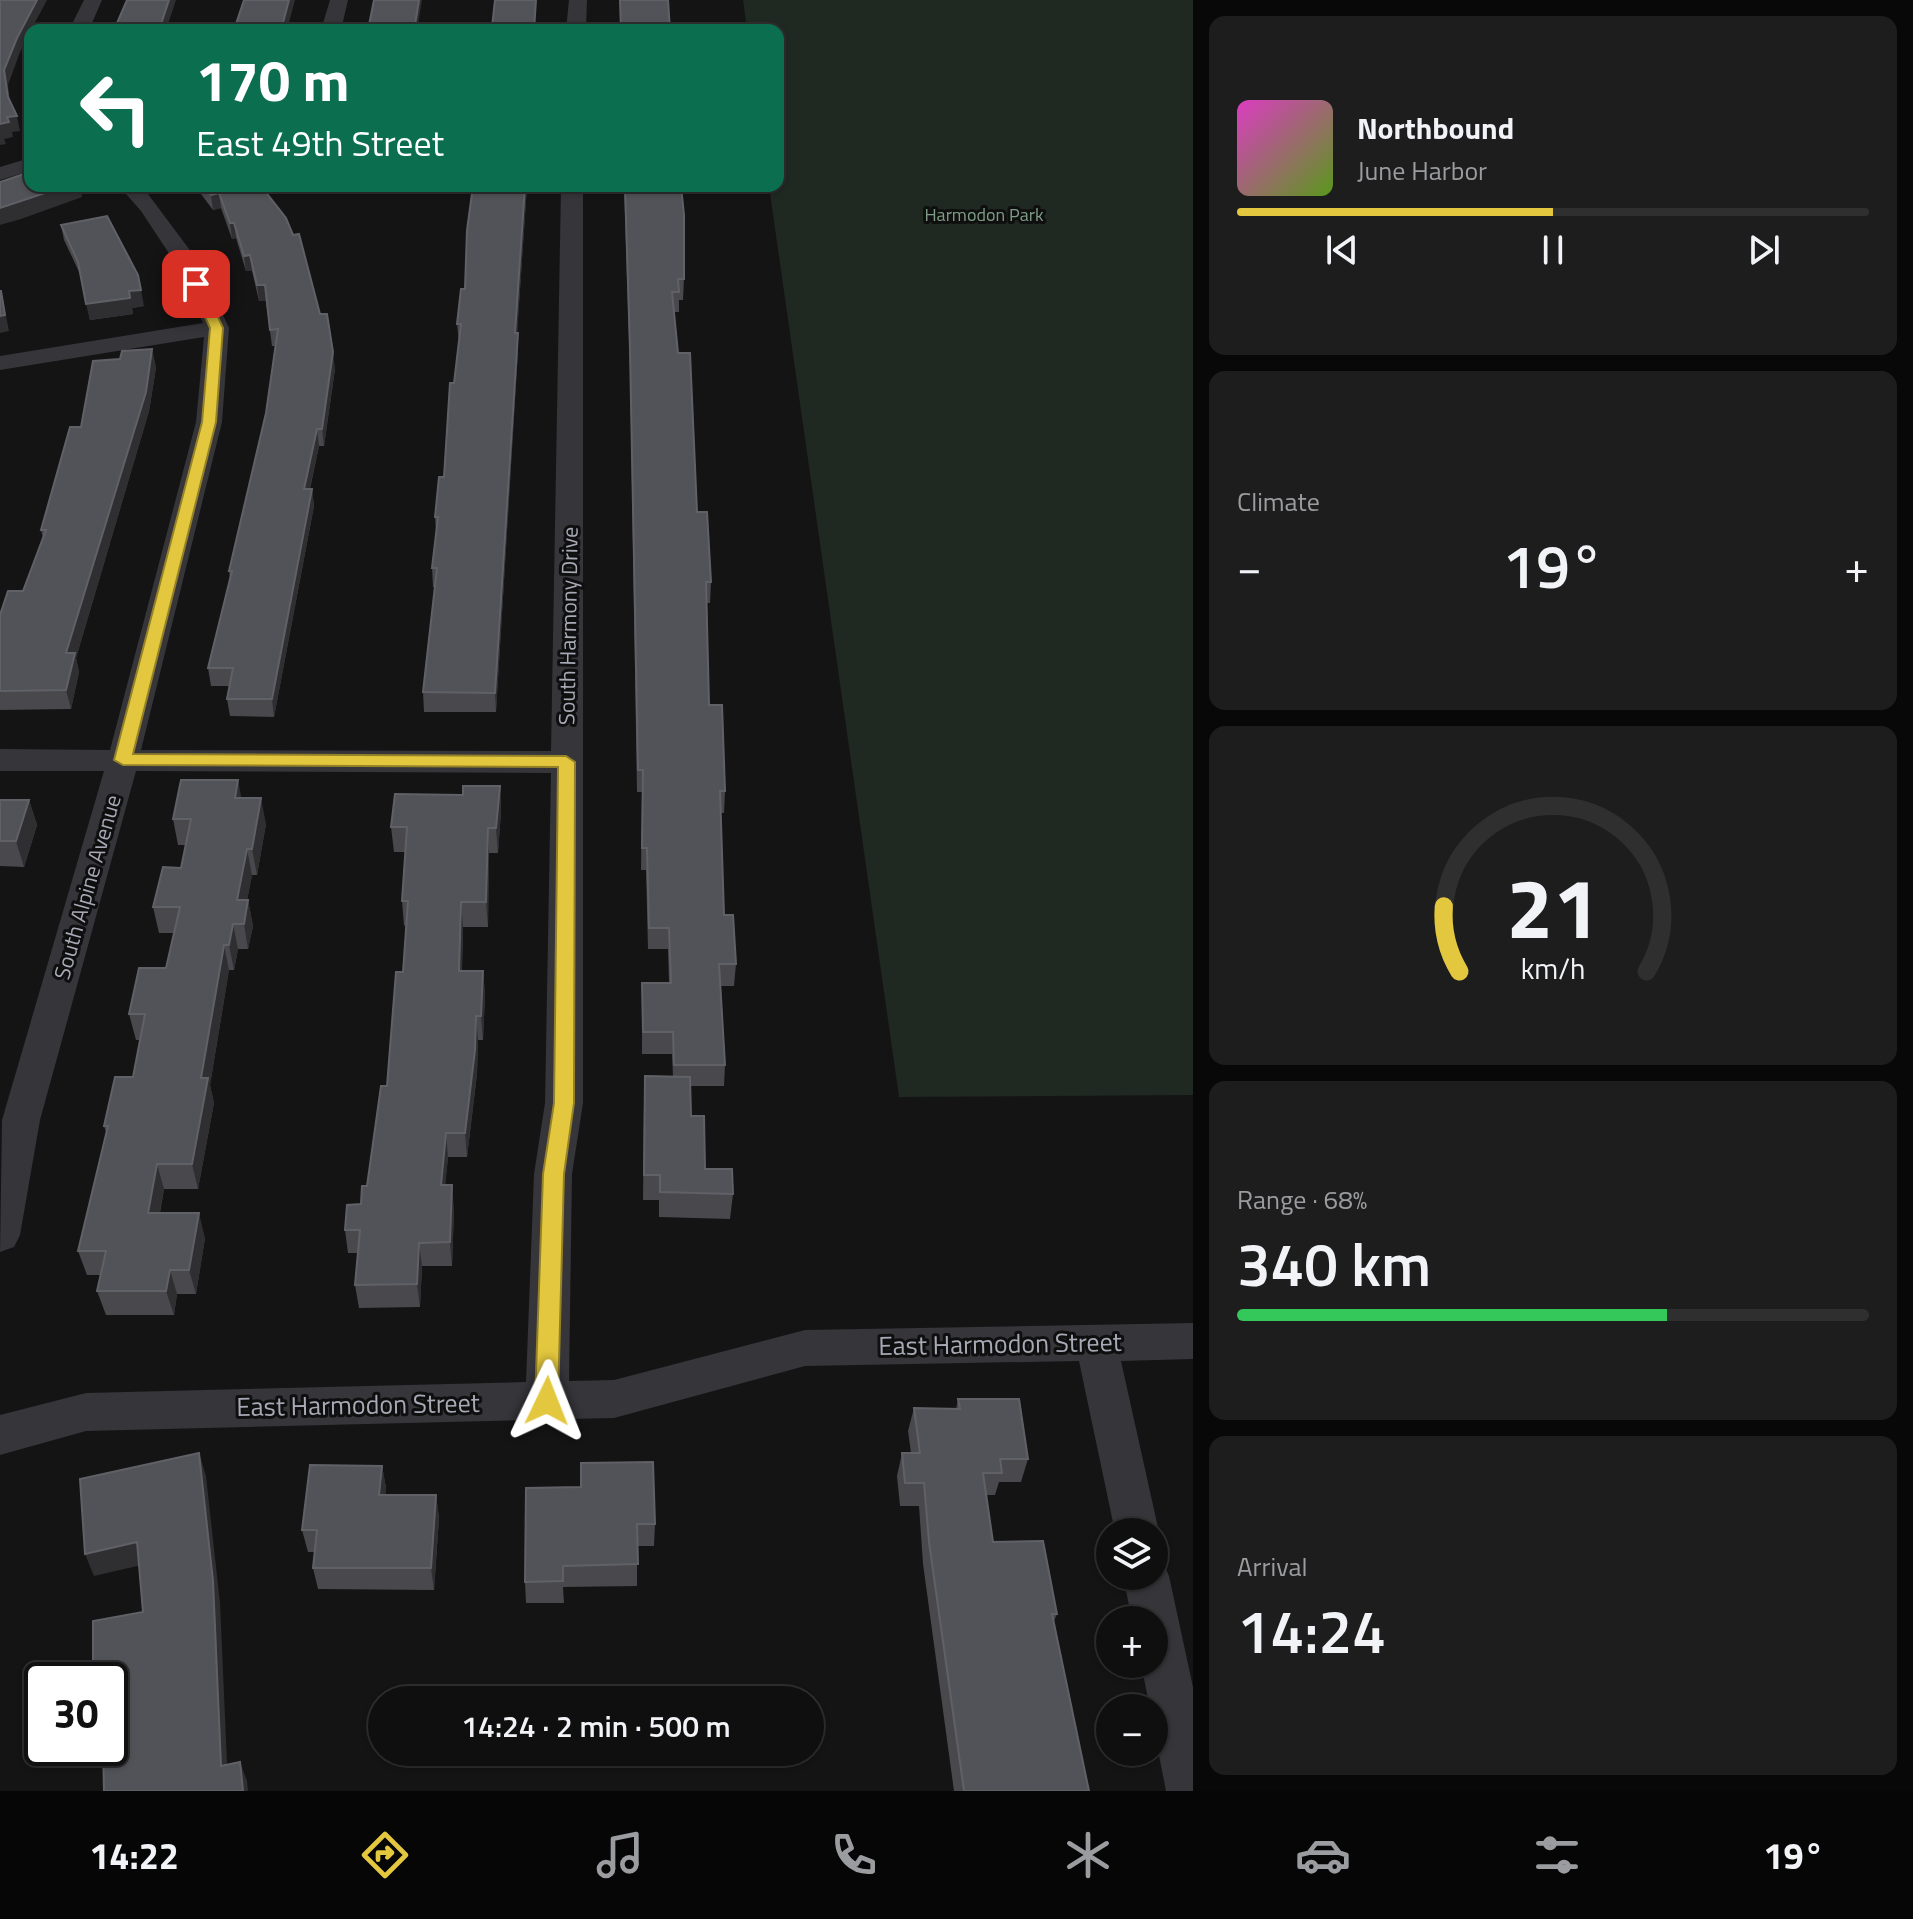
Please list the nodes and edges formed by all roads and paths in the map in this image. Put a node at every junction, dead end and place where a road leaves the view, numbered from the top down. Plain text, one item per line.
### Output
1 (93, 0) edge
2 (339, 0) edge
3 (578, 0) edge
4 (82, 24) edge
5 (333, 24) edge
6 (576, 24) edge
7 (24, 166) edge
8 (0, 174) edge
9 (135, 192) edge
10 (572, 192) edge
11 (217, 328) junction
12 (0, 363) edge
13 (0, 760) edge
14 (123, 760) junction
15 (566, 762) junction
16 (10, 1120) edge
17 (0, 1235) edge
18 (1096, 1341) junction
19 (1193, 1341) edge
20 (547, 1401) junction
21 (0, 1435) edge
22 (1134, 1518) edge
23 (1149, 1590) edge
24 (1191, 1791) edge

1 - 4 street
2 - 5 street
3 - 6 street
7 - 8 street
9 - 11 street, South Alpine Avenue
10 - 15 street, South Harmony Drive
11 - 12 street
11 - 14 street, South Alpine Avenue
13 - 14 street
14 - 15 street
14 - 16 street, South Alpine Avenue
15 - 20 street, South Harmony Drive
16 - 17 street, South Alpine Avenue
18 - 19 street, East Harmodon Street
18 - 20 street, East Harmodon Street
18 - 22 street
20 - 21 street, East Harmodon Street
23 - 24 street

